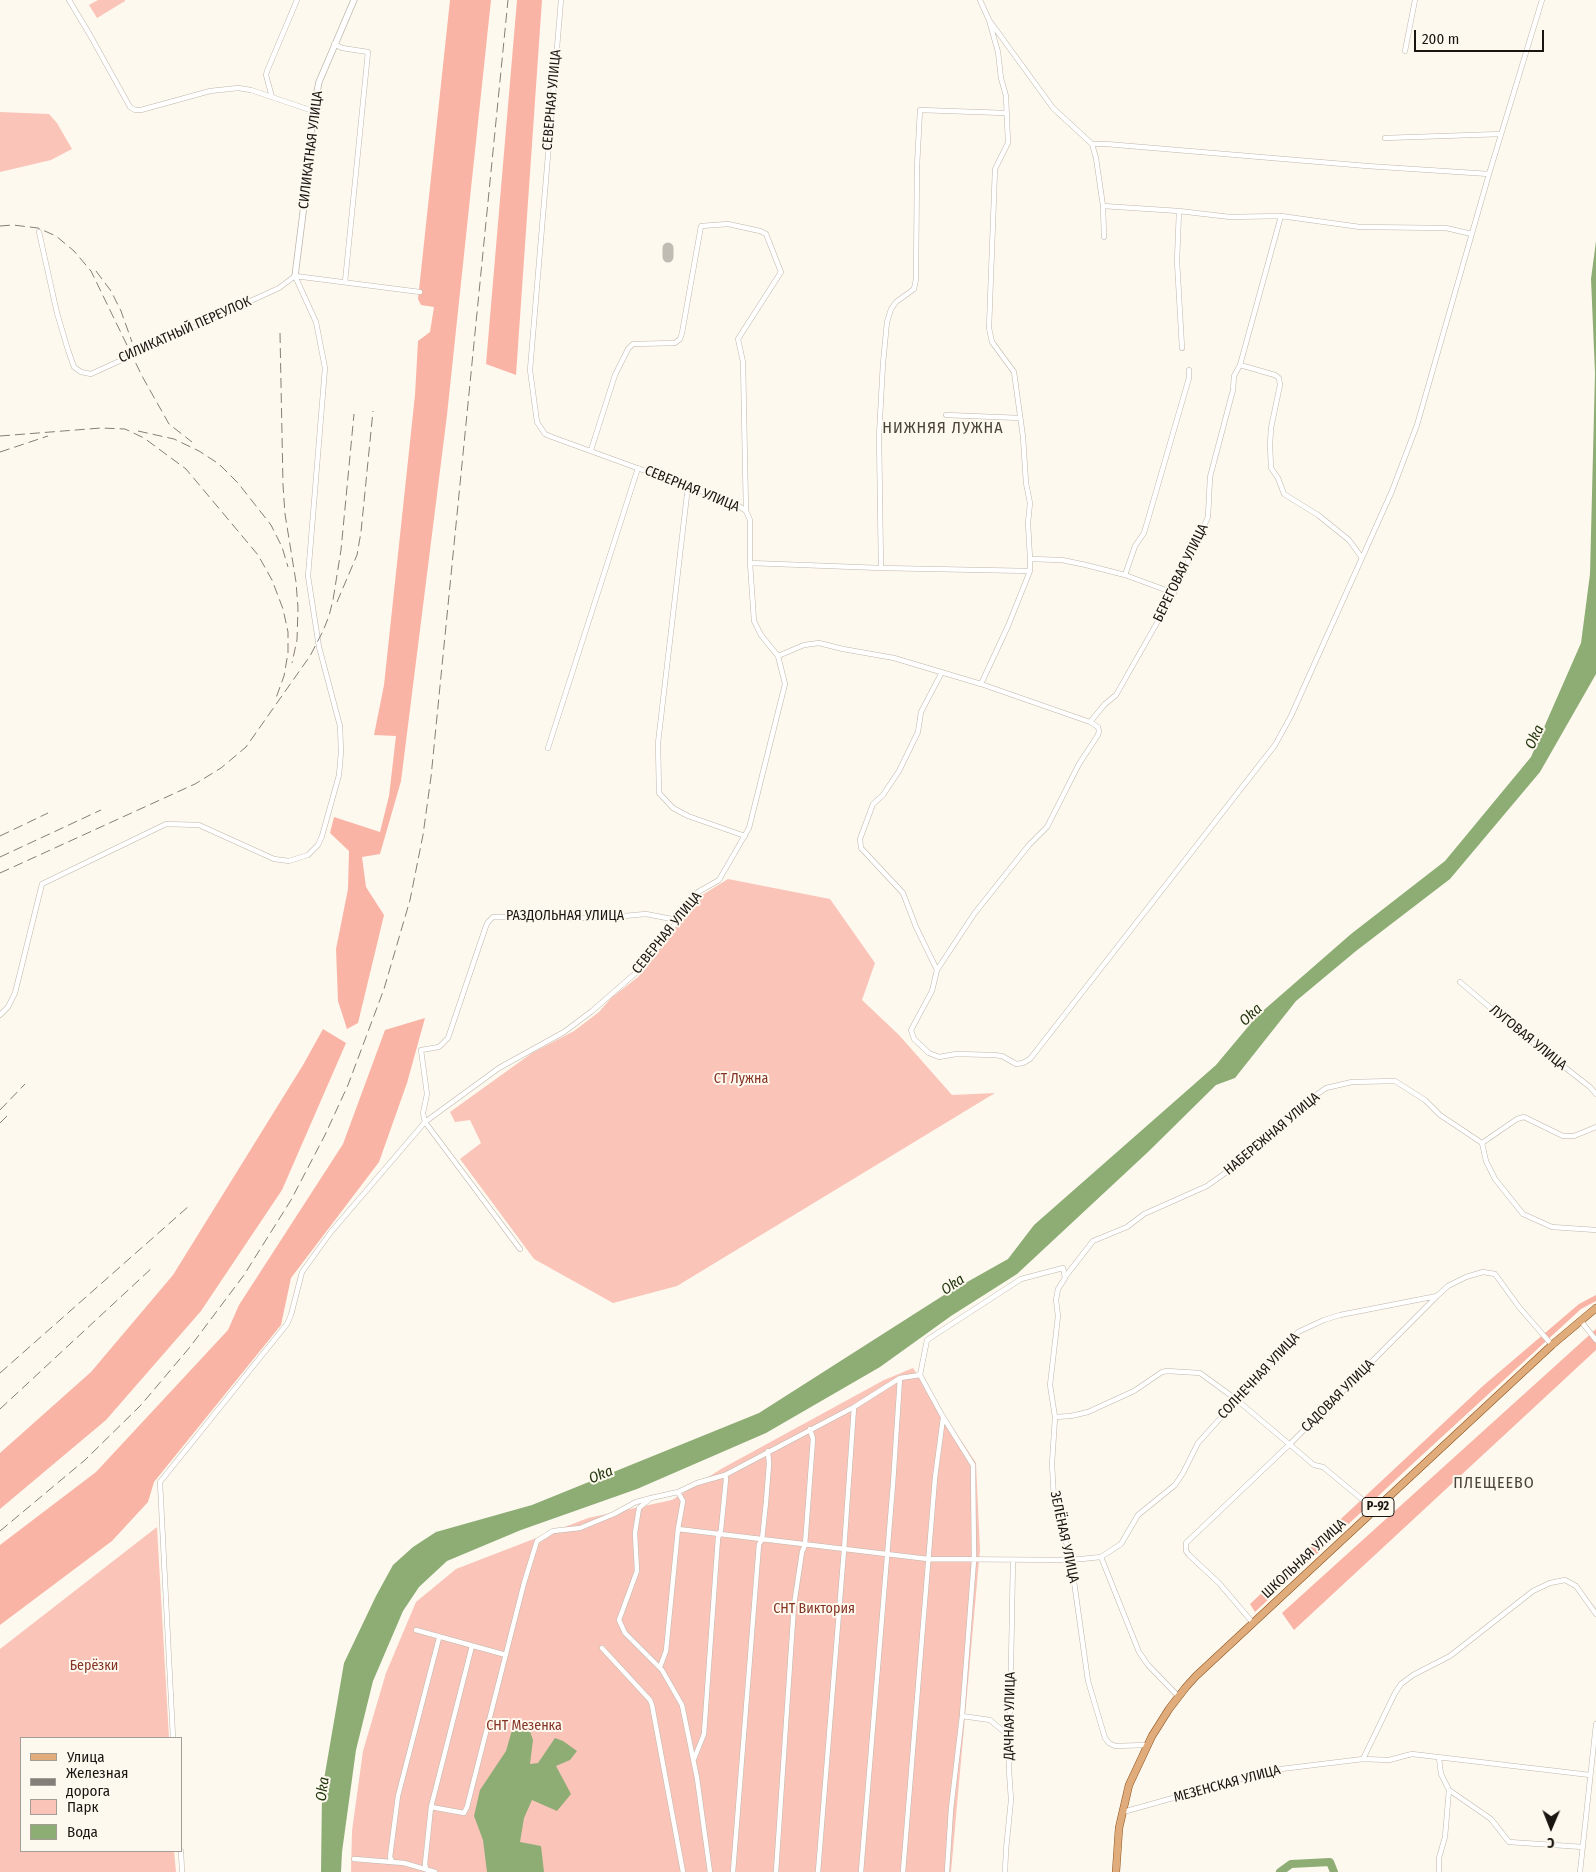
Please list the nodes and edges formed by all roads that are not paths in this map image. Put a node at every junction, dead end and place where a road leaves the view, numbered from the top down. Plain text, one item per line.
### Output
1 (69, 0) edge
2 (297, 0) edge
3 (354, 0) edge
4 (560, 0) edge
5 (980, 0) edge
6 (1415, 0) edge
7 (1542, 0) edge
8 (989, 20) junction
9 (334, 44) junction
10 (1405, 51) dead end
11 (272, 97) junction
12 (313, 111) junction
13 (1006, 113) junction
14 (1501, 134) junction
15 (1385, 138) dead end
16 (1092, 144) junction
17 (1489, 174) junction
18 (1103, 206) junction
19 (1179, 211) junction
20 (1281, 216) junction
21 (39, 232) dead end
22 (1472, 234) junction
23 (1104, 237) dead end
24 (295, 276) junction
25 (345, 282) junction
26 (420, 292) dead end
27 (1182, 348) dead end
28 (1240, 366) junction
29 (1189, 370) dead end
30 (946, 415) dead end
31 (1020, 418) junction
32 (591, 450) junction
33 (638, 468) junction
34 (688, 486) junction
35 (746, 511) junction
36 (1362, 558) junction
37 (1030, 559) junction
38 (750, 563) junction
39 (881, 568) junction
40 (1030, 571) junction
41 (1125, 575) junction
42 (1174, 593) junction
43 (778, 656) junction
44 (942, 672) junction
45 (981, 684) junction
46 (1090, 722) junction
47 (548, 748) dead end
48 (745, 836) junction
49 (677, 920) junction
50 (937, 970) junction
51 (1460, 982) dead end
52 (0, 1015) edge
53 (1596, 1094) edge
54 (425, 1122) junction
55 (1596, 1127) edge
56 (1482, 1143) junction
57 (1596, 1230) edge
58 (520, 1249) dead end
59 (1064, 1278) junction
60 (1058, 1289) joint
61 (1437, 1296) junction
62 (1596, 1308) edge
63 (1580, 1320) junction
64 (1596, 1340) edge
65 (1552, 1345) junction
66 (920, 1375) junction
67 (900, 1378) junction
68 (1237, 1400) junction
69 (854, 1407) junction
70 (943, 1417) junction
71 (1055, 1417) junction
72 (810, 1430) junction
73 (1290, 1444) junction
74 (768, 1451) junction
75 (725, 1475) junction
76 (678, 1492) junction
77 (651, 1498) junction
78 (1375, 1510) junction
79 (678, 1529) junction
80 (720, 1534) junction
81 (762, 1540) junction
82 (804, 1545) junction
83 (844, 1550) junction
84 (886, 1555) junction
85 (1101, 1557) junction
86 (928, 1559) junction
87 (974, 1560) junction
88 (1013, 1560) junction
89 (1071, 1560) junction
90 (1596, 1614) edge
91 (1253, 1623) junction
92 (416, 1630) dead end
93 (439, 1638) junction
94 (472, 1646) junction
95 (602, 1648) dead end
96 (506, 1655) junction
97 (660, 1667) junction
98 (1178, 1696) junction
99 (962, 1716) junction
100 (1596, 1724) edge
101 (1009, 1736) junction
102 (173, 1737) edge
103 (1146, 1745) junction
104 (1439, 1758) junction
105 (1363, 1759) junction
106 (693, 1760) junction
107 (1590, 1775) junction
108 (1449, 1790) junction
109 (431, 1807) junction
110 (1122, 1812) junction
111 (1583, 1847) junction
112 (181, 1852) edge
113 (354, 1859) dead end
114 (392, 1861) junction
115 (426, 1869) junction
116 (182, 1872) edge
117 (435, 1872) edge
118 (683, 1872) edge
119 (710, 1872) edge
120 (733, 1872) edge
121 (776, 1872) edge
122 (818, 1872) edge
123 (861, 1872) edge
124 (902, 1872) edge
125 (947, 1872) edge
126 (1005, 1872) edge
127 (1116, 1872) edge
128 (1439, 1872) edge
129 (1580, 1872) edge

1 - 11 street
2 - 11 street
3 - 9 street, СИЛИКАТНАЯ УЛИЦА
4 - 32 street, СЕВЕРНАЯ УЛИЦА
5 - 8 street
6 - 10 street
7 - 14 street
8 - 13 street
8 - 16 street
9 - 12 street, СИЛИКАТНАЯ УЛИЦА
9 - 25 street
11 - 12 street
12 - 24 street, СИЛИКАТНАЯ УЛИЦА
13 - 31 street
13 - 39 street
14 - 15 street
14 - 17 street
16 - 17 street
16 - 18 street
17 - 22 street
18 - 19 street
18 - 23 street
19 - 20 street
19 - 27 street
20 - 22 street
20 - 28 street
21 - 24 street, СИЛИКАТНЫЙ ПЕРЕУЛОК
22 - 36 street
24 - 25 street
24 - 52 street
25 - 26 street
28 - 36 street
28 - 42 street, БЕРЕГОВАЯ УЛИЦА
29 - 41 street
30 - 31 street
31 - 37 street
32 - 33 street, СЕВЕРНАЯ УЛИЦА
32 - 35 street
33 - 34 street, СЕВЕРНАЯ УЛИЦА
33 - 47 street
34 - 35 street, СЕВЕРНАЯ УЛИЦА
34 - 48 street
35 - 38 street, СЕВЕРНАЯ УЛИЦА
36 - 50 street
37 - 40 street
37 - 41 street
38 - 39 street
38 - 43 street, СЕВЕРНАЯ УЛИЦА
39 - 40 street
40 - 45 street
41 - 42 street
42 - 46 street, БЕРЕГОВАЯ УЛИЦА
43 - 44 street
43 - 48 street, СЕВЕРНАЯ УЛИЦА
44 - 45 street
44 - 50 street
45 - 46 street
46 - 50 street
48 - 49 street, СЕВЕРНАЯ УЛИЦА
49 - 54 street, СЕВЕРНАЯ УЛИЦА
49 - 54 street, РАЗДОЛЬНАЯ УЛИЦА
51 - 53 street, ЛУГОВАЯ УЛИЦА
54 - 58 street
54 - 102 street, СЕВЕРНАЯ УЛИЦА
55 - 56 street
56 - 57 street
56 - 59 street, НАБЕРЕЖНАЯ УЛИЦА
59 - 60 street, НАБЕРЕЖНАЯ УЛИЦА
59 - 66 street
60 - 71 street, ЗЕЛЁНАЯ УЛИЦА
61 - 65 street, САДОВАЯ УЛИЦА
61 - 68 street, СОЛНЕЧНАЯ УЛИЦА
61 - 73 street, САДОВАЯ УЛИЦА
62 - 63 main road, Р-92
63 - 64 street
63 - 65 main road, ШКОЛЬНАЯ УЛИЦА / Р-92
65 - 78 main road, ШКОЛЬНАЯ УЛИЦА / Р-92
66 - 67 street
66 - 70 street
67 - 69 street
67 - 84 street
68 - 71 street
68 - 73 street
68 - 85 street, СОЛНЕЧНАЯ УЛИЦА
69 - 72 street
69 - 83 street
70 - 86 street
70 - 87 street
71 - 89 street, ЗЕЛЁНАЯ УЛИЦА
72 - 74 street
72 - 82 street
73 - 78 street
73 - 91 street, САДОВАЯ УЛИЦА
74 - 75 street
74 - 81 street
75 - 76 street
75 - 80 street
76 - 77 street
76 - 79 street
77 - 96 street
77 - 97 street
78 - 91 main road, ШКОЛЬНАЯ УЛИЦА / Р-92
79 - 80 street
79 - 97 street
80 - 81 street
80 - 106 street
81 - 82 street
81 - 120 street
82 - 83 street
82 - 121 street
83 - 84 street
83 - 122 street
84 - 86 street
84 - 123 street
85 - 89 street
85 - 98 street
86 - 87 street
86 - 124 street
87 - 88 street
87 - 99 street
88 - 89 street
88 - 101 street, ДАЧНАЯ УЛИЦА
89 - 103 street, ЗЕЛЁНАЯ УЛИЦА
90 - 105 street
91 - 98 main road, ШКОЛЬНАЯ УЛИЦА / Р-92
92 - 93 street
93 - 94 street
93 - 114 street
94 - 96 street
94 - 109 street
95 - 118 street
96 - 109 street
97 - 106 street
98 - 103 main road, Р-92
99 - 101 street
99 - 125 street
100 - 107 street
101 - 126 street, ДАЧНАЯ УЛИЦА
103 - 110 main road, Р-92
104 - 105 street, МЕЗЕНСКАЯ УЛИЦА
104 - 107 street, МЕЗЕНСКАЯ УЛИЦА
104 - 108 street
105 - 110 street, МЕЗЕНСКАЯ УЛИЦА
106 - 119 street
107 - 111 street
108 - 111 street
108 - 128 street
109 - 115 street
110 - 127 main road, Р-92
111 - 129 street
112 - 116 street
113 - 114 street
114 - 115 street
115 - 117 street

